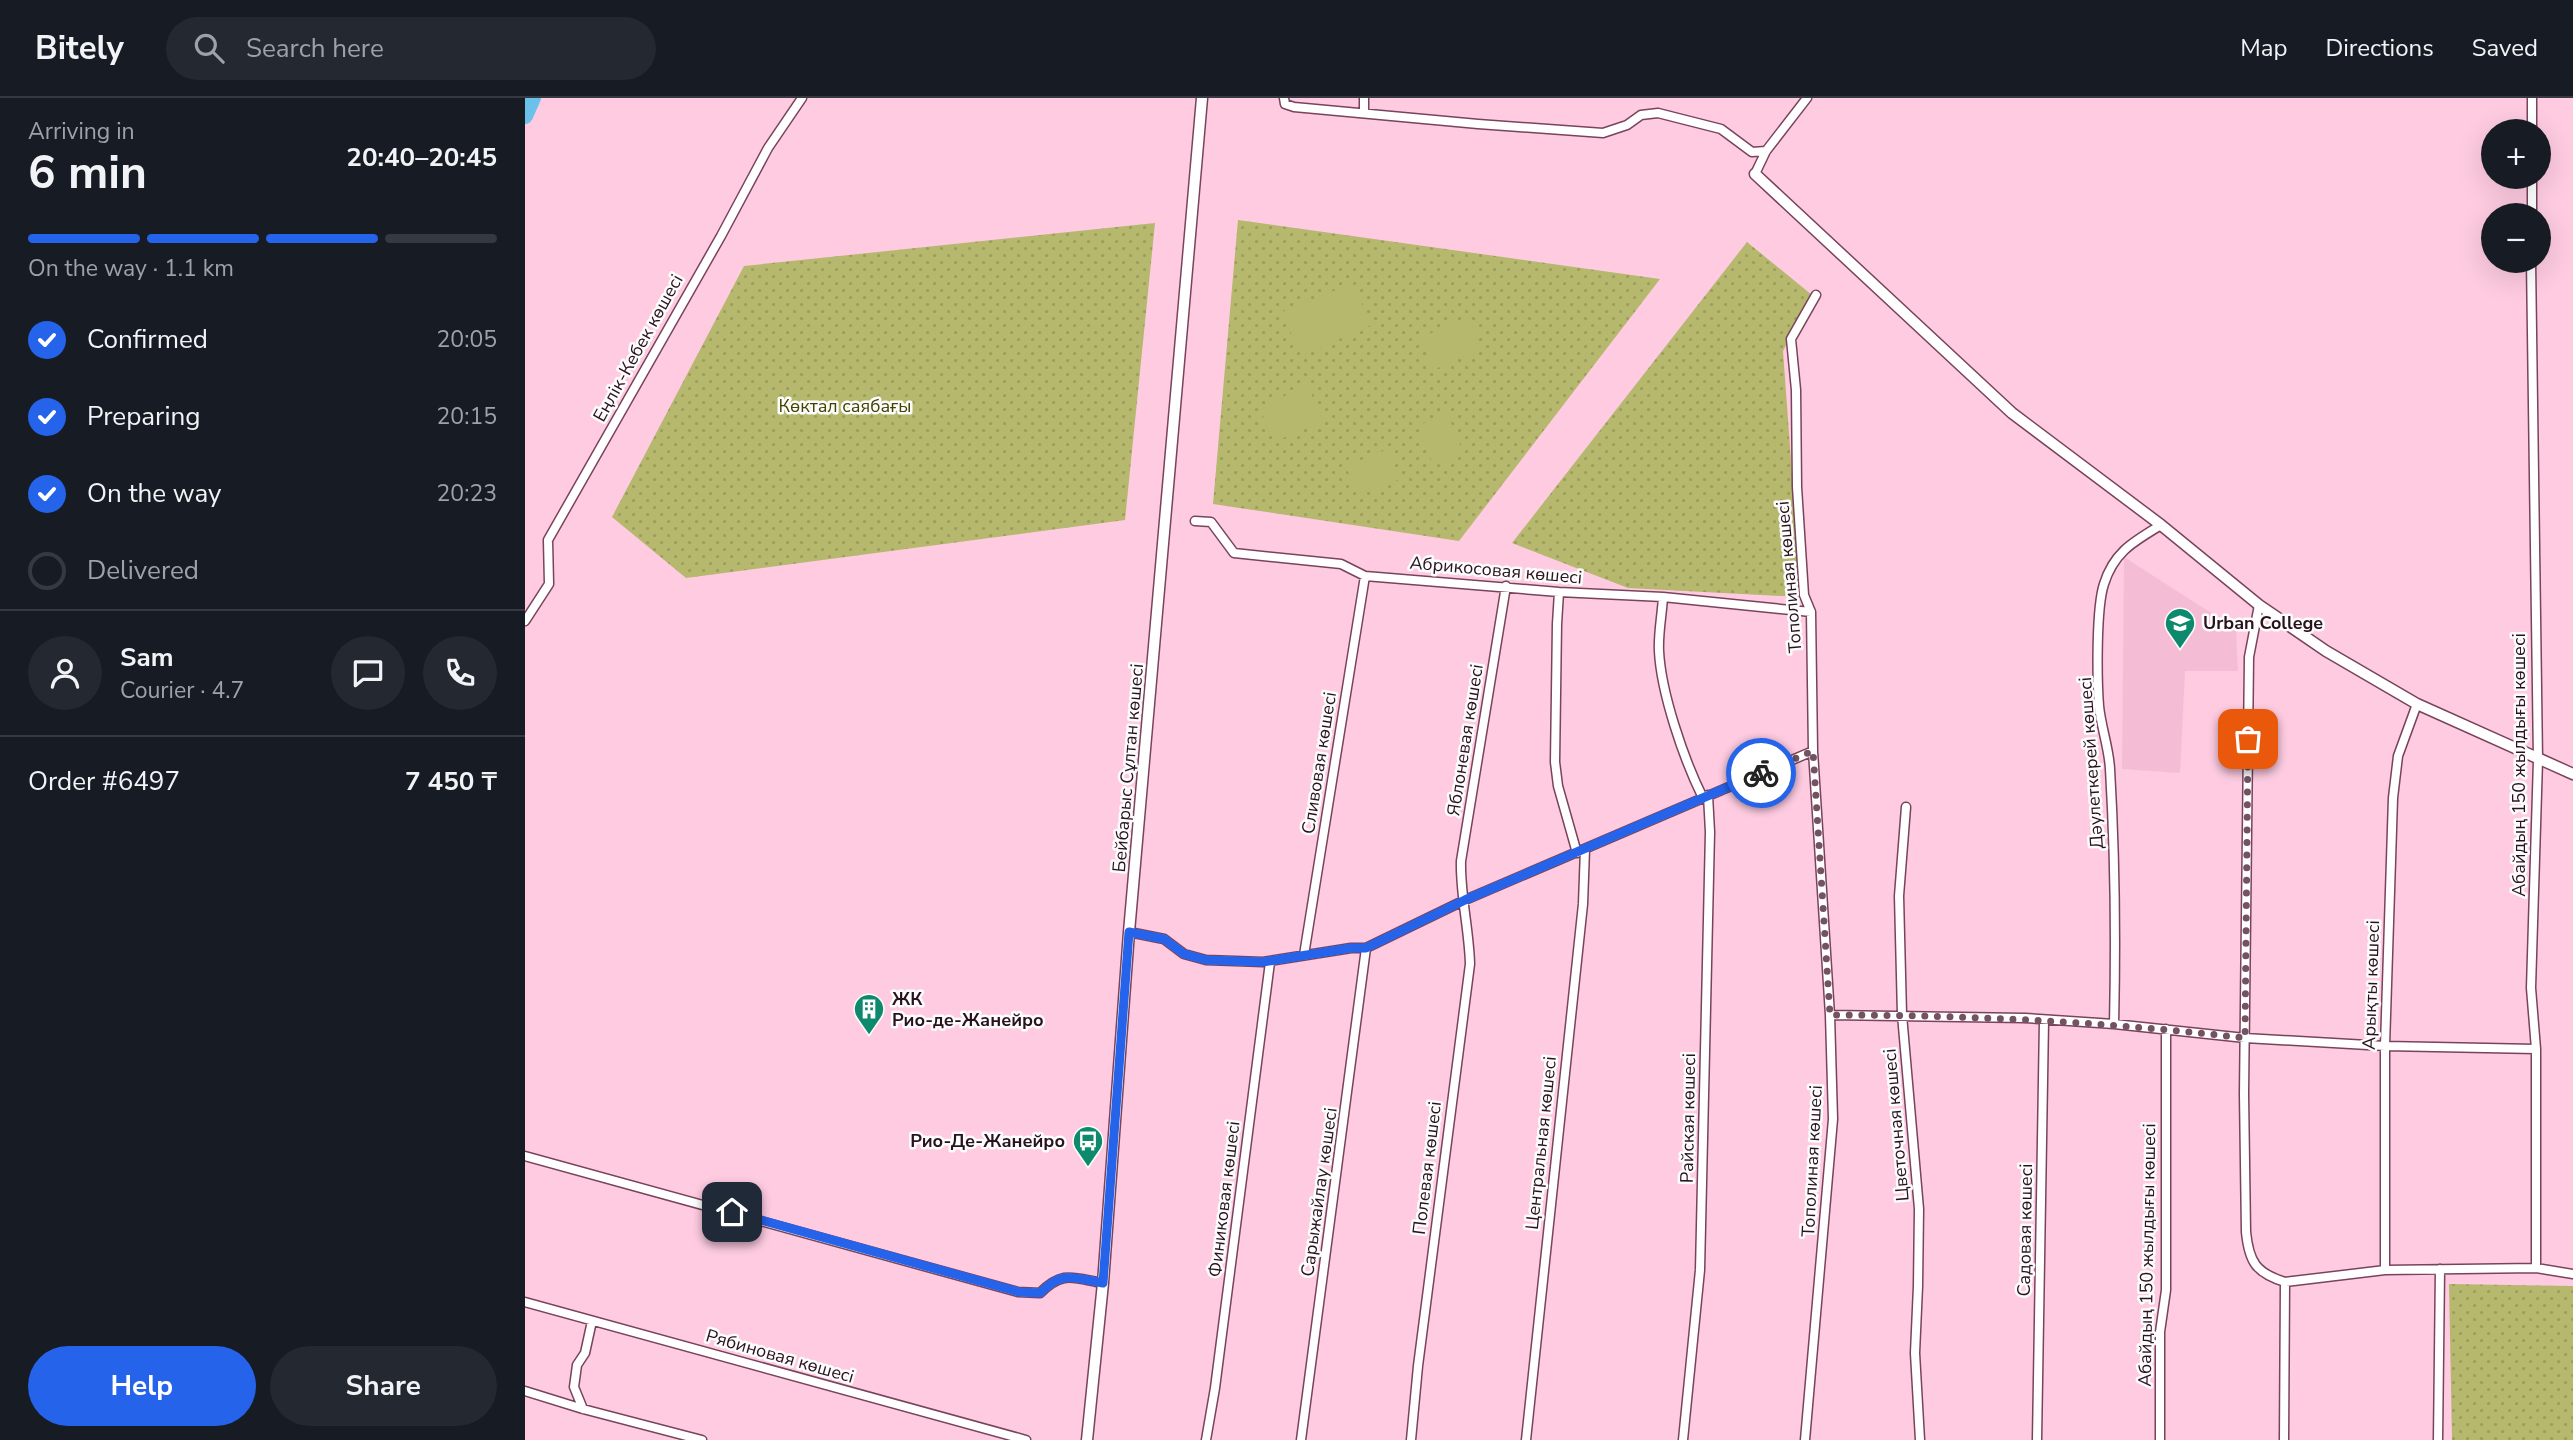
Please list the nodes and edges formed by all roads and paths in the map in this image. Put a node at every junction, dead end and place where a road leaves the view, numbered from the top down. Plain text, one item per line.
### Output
1 (802, 98) edge
2 (1202, 98) edge
3 (1364, 98) edge
4 (1807, 98) edge
5 (2532, 98) edge
6 (1284, 101) edge
7 (1364, 113) junction
8 (2532, 119) edge
9 (1766, 150) junction
10 (1755, 174) joint
11 (2532, 273) edge
12 (1816, 295) dead end
13 (1195, 522) dead end
14 (2161, 525) junction
15 (1365, 576) junction
16 (1506, 586) junction
17 (1559, 592) junction
18 (1663, 597) junction
19 (2259, 605) junction
20 (1811, 612) junction
21 (525, 621) edge
22 (2417, 704) junction
23 (1813, 751) junction
24 (2538, 760) junction
25 (2573, 774) edge
26 (1705, 797) junction
27 (1906, 807) dead end
28 (1581, 851) junction
29 (1465, 900) junction
30 (1129, 932) junction
31 (1366, 948) junction
32 (1304, 955) junction
33 (1270, 961) junction
34 (1830, 1015) junction
35 (1902, 1015) junction
36 (2043, 1020) junction
37 (2114, 1024) junction
38 (2166, 1029) junction
39 (2245, 1038) junction
40 (2385, 1046) junction
41 (2536, 1049) junction
42 (525, 1156) edge
43 (2536, 1268) junction
44 (2440, 1269) junction
45 (2385, 1270) junction
46 (2573, 1274) edge
47 (2285, 1282) junction
48 (1103, 1283) junction
49 (525, 1303) edge
50 (592, 1321) junction
51 (525, 1391) edge
52 (583, 1409) junction
53 (702, 1440) edge
54 (1026, 1440) edge
55 (1087, 1440) edge
56 (1206, 1440) edge
57 (1301, 1440) edge
58 (1411, 1440) edge
59 (1526, 1440) edge
60 (1683, 1440) edge
61 (1805, 1440) edge
62 (1920, 1440) edge
63 (2037, 1440) edge
64 (2160, 1440) edge
65 (2284, 1440) edge
66 (2438, 1440) edge

1 - 21 street, Еңлік-Кебек көшесі
2 - 30 street, Бейбарыс Сұлтан көшесі
3 - 7 street
4 - 9 street
5 - 8 street
6 - 7 street
7 - 9 street
9 - 10 street
10 - 14 street
11 - 24 street, Абайдың 150 жылдығы көшесі
12 - 20 street, Тополиная көшесі
13 - 15 street, Абрикосовая көшесі
14 - 19 street
14 - 37 street, Дәулеткерей көшесі
15 - 16 street, Абрикосовая көшесі
15 - 32 street, Сливовая көшесі
16 - 17 street, Абрикосовая көшесі
16 - 29 street, Яблоневая көшесі
17 - 18 street, Абрикосовая көшесі
17 - 28 street, Центральная көшесі
18 - 20 street, Абрикосовая көшесі
18 - 26 street, Райская көшесі
19 - 22 street
19 - 39 street
20 - 23 street, Тополиная көшесі
22 - 24 street
22 - 40 street, Арықты көшесі
23 - 26 street
23 - 34 street, Тополиная көшесі
24 - 25 street
24 - 41 street, Абайдың 150 жылдығы көшесі
26 - 28 street
26 - 60 street, Райская көшесі
27 - 35 street, Цветочная көшесі
28 - 29 street
28 - 59 street, Центральная көшесі
29 - 31 street
29 - 58 street, Полевая көшесі
30 - 33 street
30 - 48 street, Бейбарыс Сұлтан көшесі
31 - 32 street
31 - 57 street, Сарыжайлау көшесі
32 - 33 street
33 - 56 street, Финиковая көшесі
34 - 35 street
34 - 61 street, Тополиная көшесі
35 - 36 street
35 - 62 street, Цветочная көшесі
36 - 37 street
36 - 63 street, Садовая көшесі
37 - 38 street
38 - 39 street
38 - 64 street, Абайдың 150 жылдығы көшесі
39 - 40 street
39 - 47 street
40 - 41 street
40 - 45 street, Арықты көшесі
41 - 43 street, Абайдың 150 жылдығы көшесі
42 - 48 street
43 - 44 street
43 - 46 street
44 - 45 street
44 - 66 street
45 - 47 street
47 - 65 street
48 - 55 street, Бейбарыс Сұлтан көшесі
49 - 50 street, Рябиновая көшесі
50 - 52 street
50 - 54 street, Рябиновая көшесі
51 - 52 street
52 - 53 street

